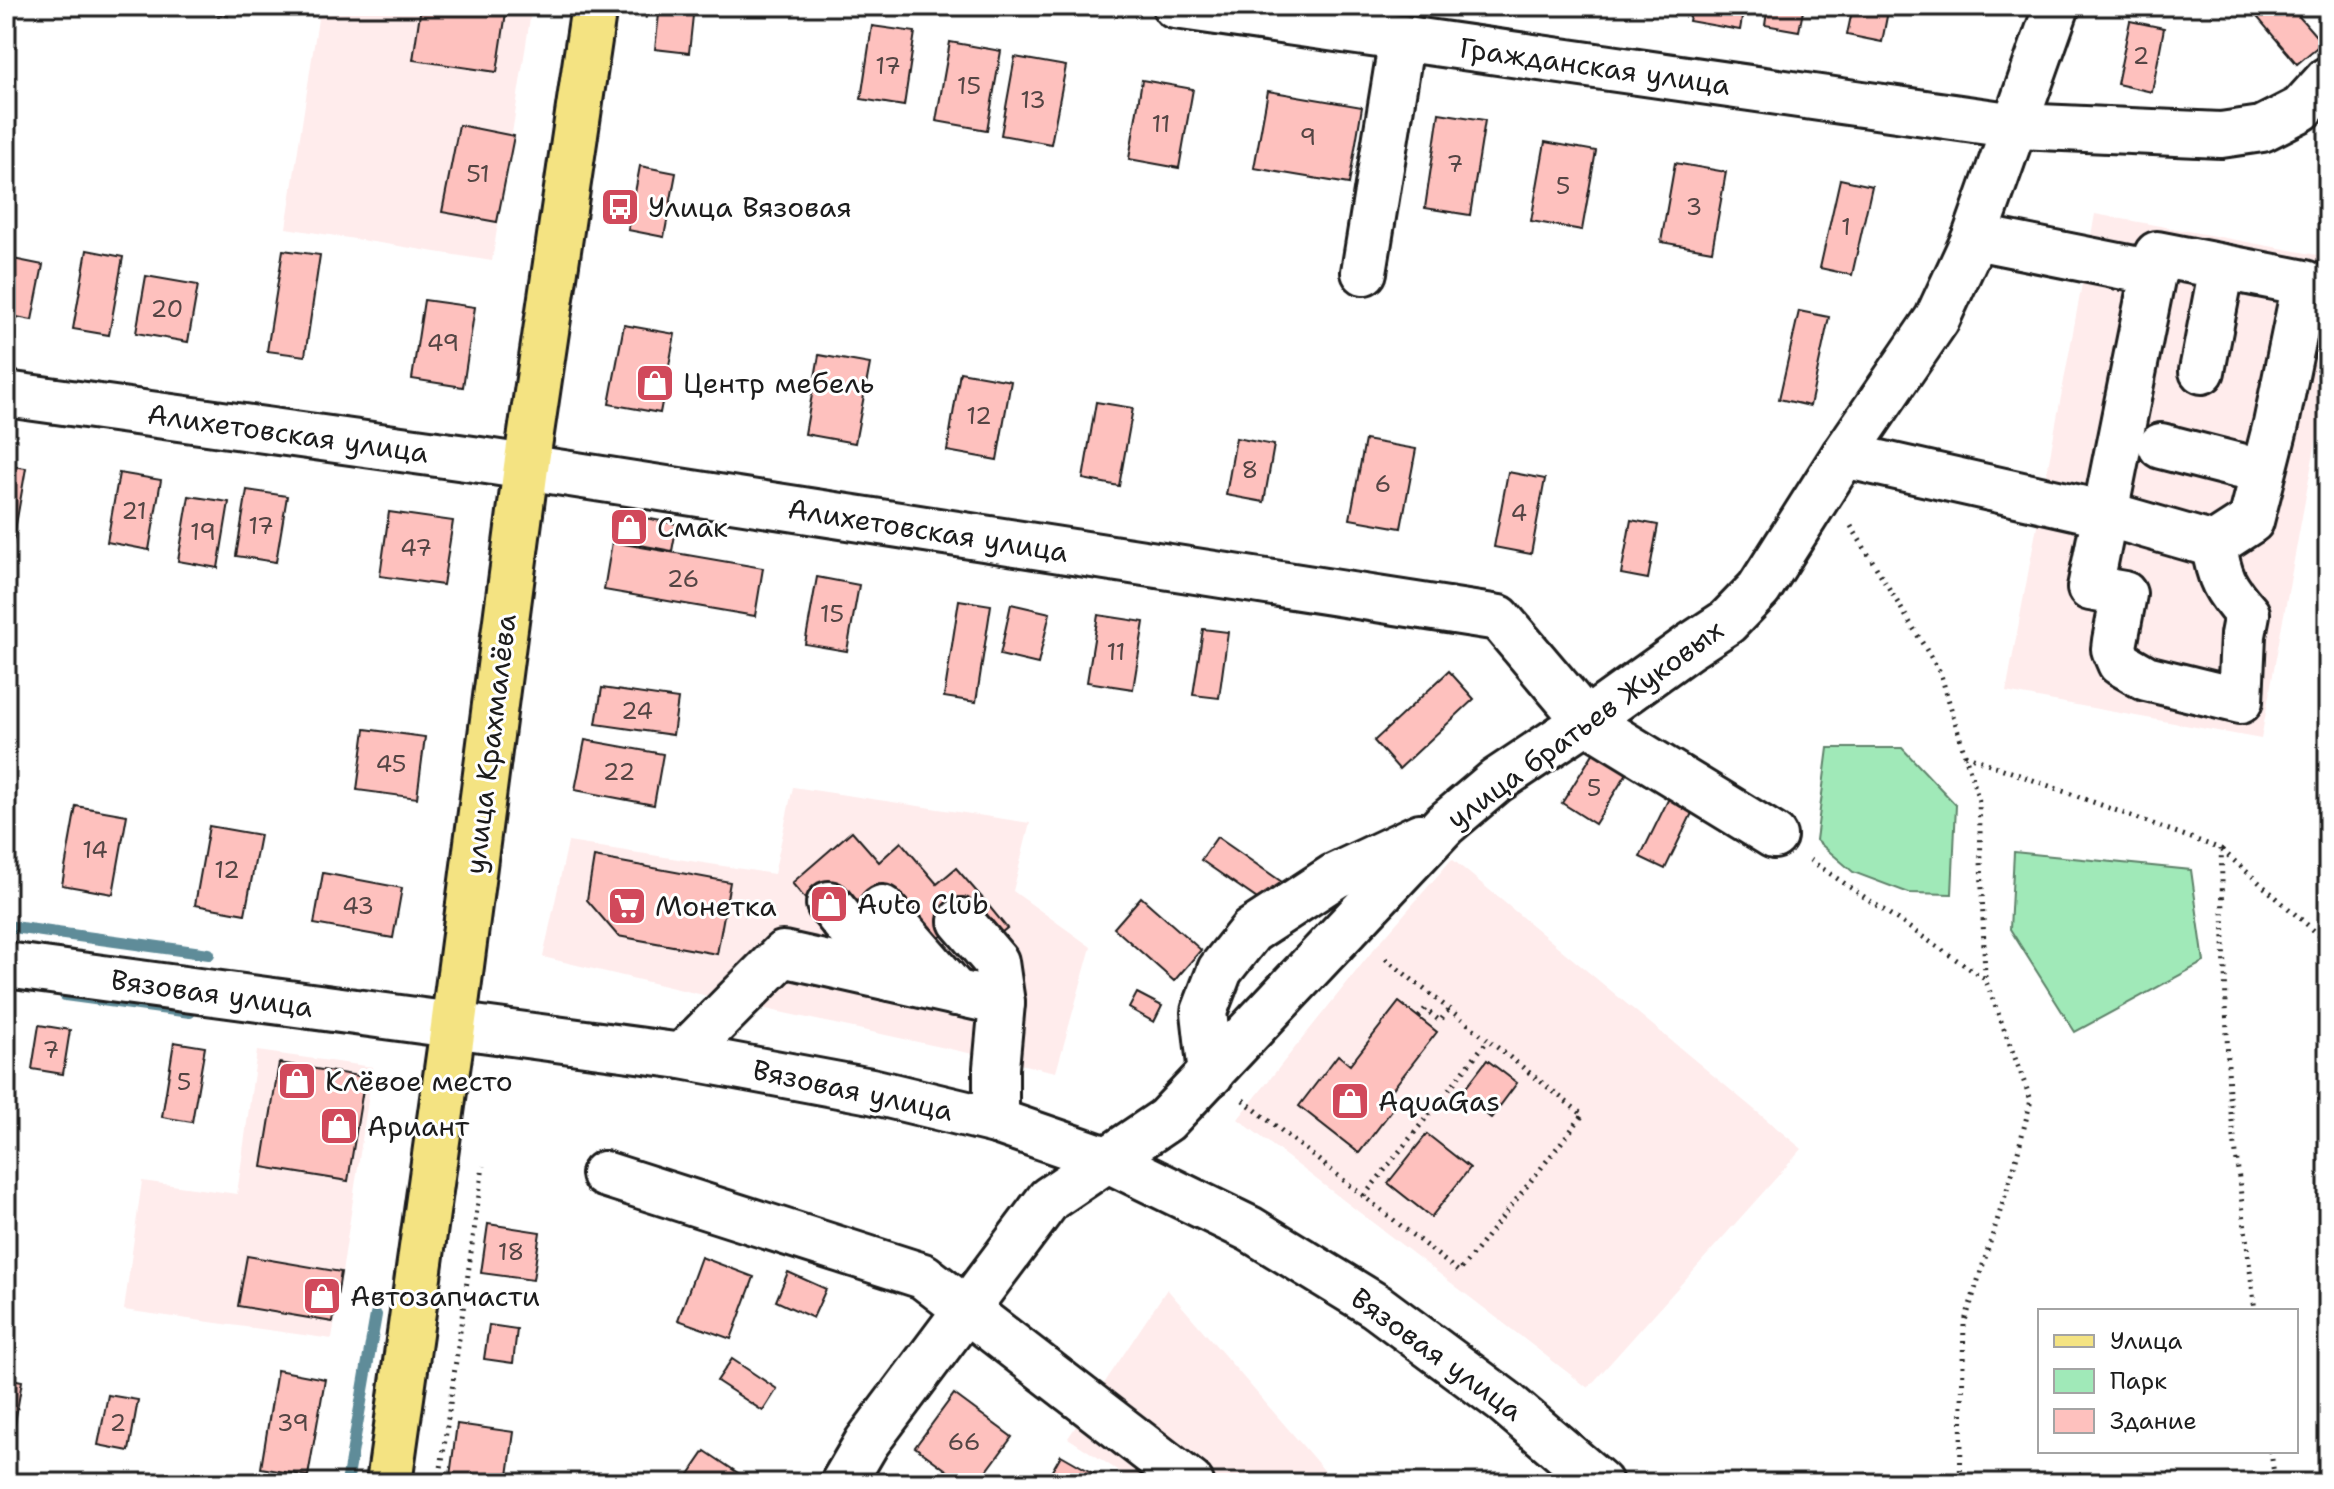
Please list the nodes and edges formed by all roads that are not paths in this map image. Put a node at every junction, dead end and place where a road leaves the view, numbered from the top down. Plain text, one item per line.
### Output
1 (594, 6) edge
2 (1175, 6) edge
3 (2057, 6) edge
4 (1402, 38) junction
5 (2328, 79) edge
6 (2016, 126) junction
7 (1975, 237) junction
8 (2222, 267) junction
9 (1364, 272) dead end
10 (2154, 273) junction
11 (2202, 371) dead end
12 (6, 394) edge
13 (2161, 446) dead end
14 (2239, 466) dead end
15 (526, 467) junction
16 (1834, 470) junction
17 (2106, 514) junction
18 (2214, 545) junction
19 (1586, 721) junction
20 (1444, 825) junction
21 (1774, 836) road end
22 (829, 904) dead end
23 (882, 908) dead end
24 (961, 921) dead end
25 (6, 965) edge
26 (889, 978) junction
27 (956, 993) junction
28 (1002, 1003) junction
29 (453, 1027) junction
30 (682, 1056) junction
31 (1211, 1074) junction
32 (996, 1121) junction
33 (1106, 1159) junction
34 (604, 1174) dead end
35 (967, 1311) junction
36 (389, 1483) edge
37 (843, 1483) edge
38 (1191, 1483) edge
39 (1600, 1483) edge

1 - 15 main road, улица Крахмалёва
2 - 4 street, Гражданская улица
3 - 6 street, улица братьев Жуковых
4 - 6 street, Гражданская улица
4 - 9 street
5 - 6 street, Гражданская улица
6 - 7 street, улица братьев Жуковых
7 - 10 street
7 - 16 street, улица братьев Жуковых
8 - 10 street
8 - 11 street
8 - 18 street
10 - 17 street
12 - 15 street, Алихетовская улица
13 - 14 street
15 - 19 street, Алихетовская улица
15 - 29 main road, улица Крахмалёва
16 - 17 street
16 - 19 street, улица братьев Жуковых
17 - 18 street
17 - 18 street
19 - 20 street, улица братьев Жуковых
19 - 21 street, Алихетовская улица
20 - 31 street, улица братьев Жуковых
20 - 31 street
22 - 26 street
23 - 27 street
24 - 28 street
25 - 29 street, Вязовая улица
26 - 27 street
26 - 30 street
27 - 28 street
28 - 32 street
29 - 30 street, Вязовая улица
29 - 36 main road, улица Крахмалёва
30 - 32 street, Вязовая улица
31 - 33 street, улица братьев Жуковых
32 - 33 street, Вязовая улица
33 - 35 street, улица братьев Жуковых
33 - 39 street, Вязовая улица
34 - 35 street
35 - 37 street, улица братьев Жуковых
35 - 38 street

